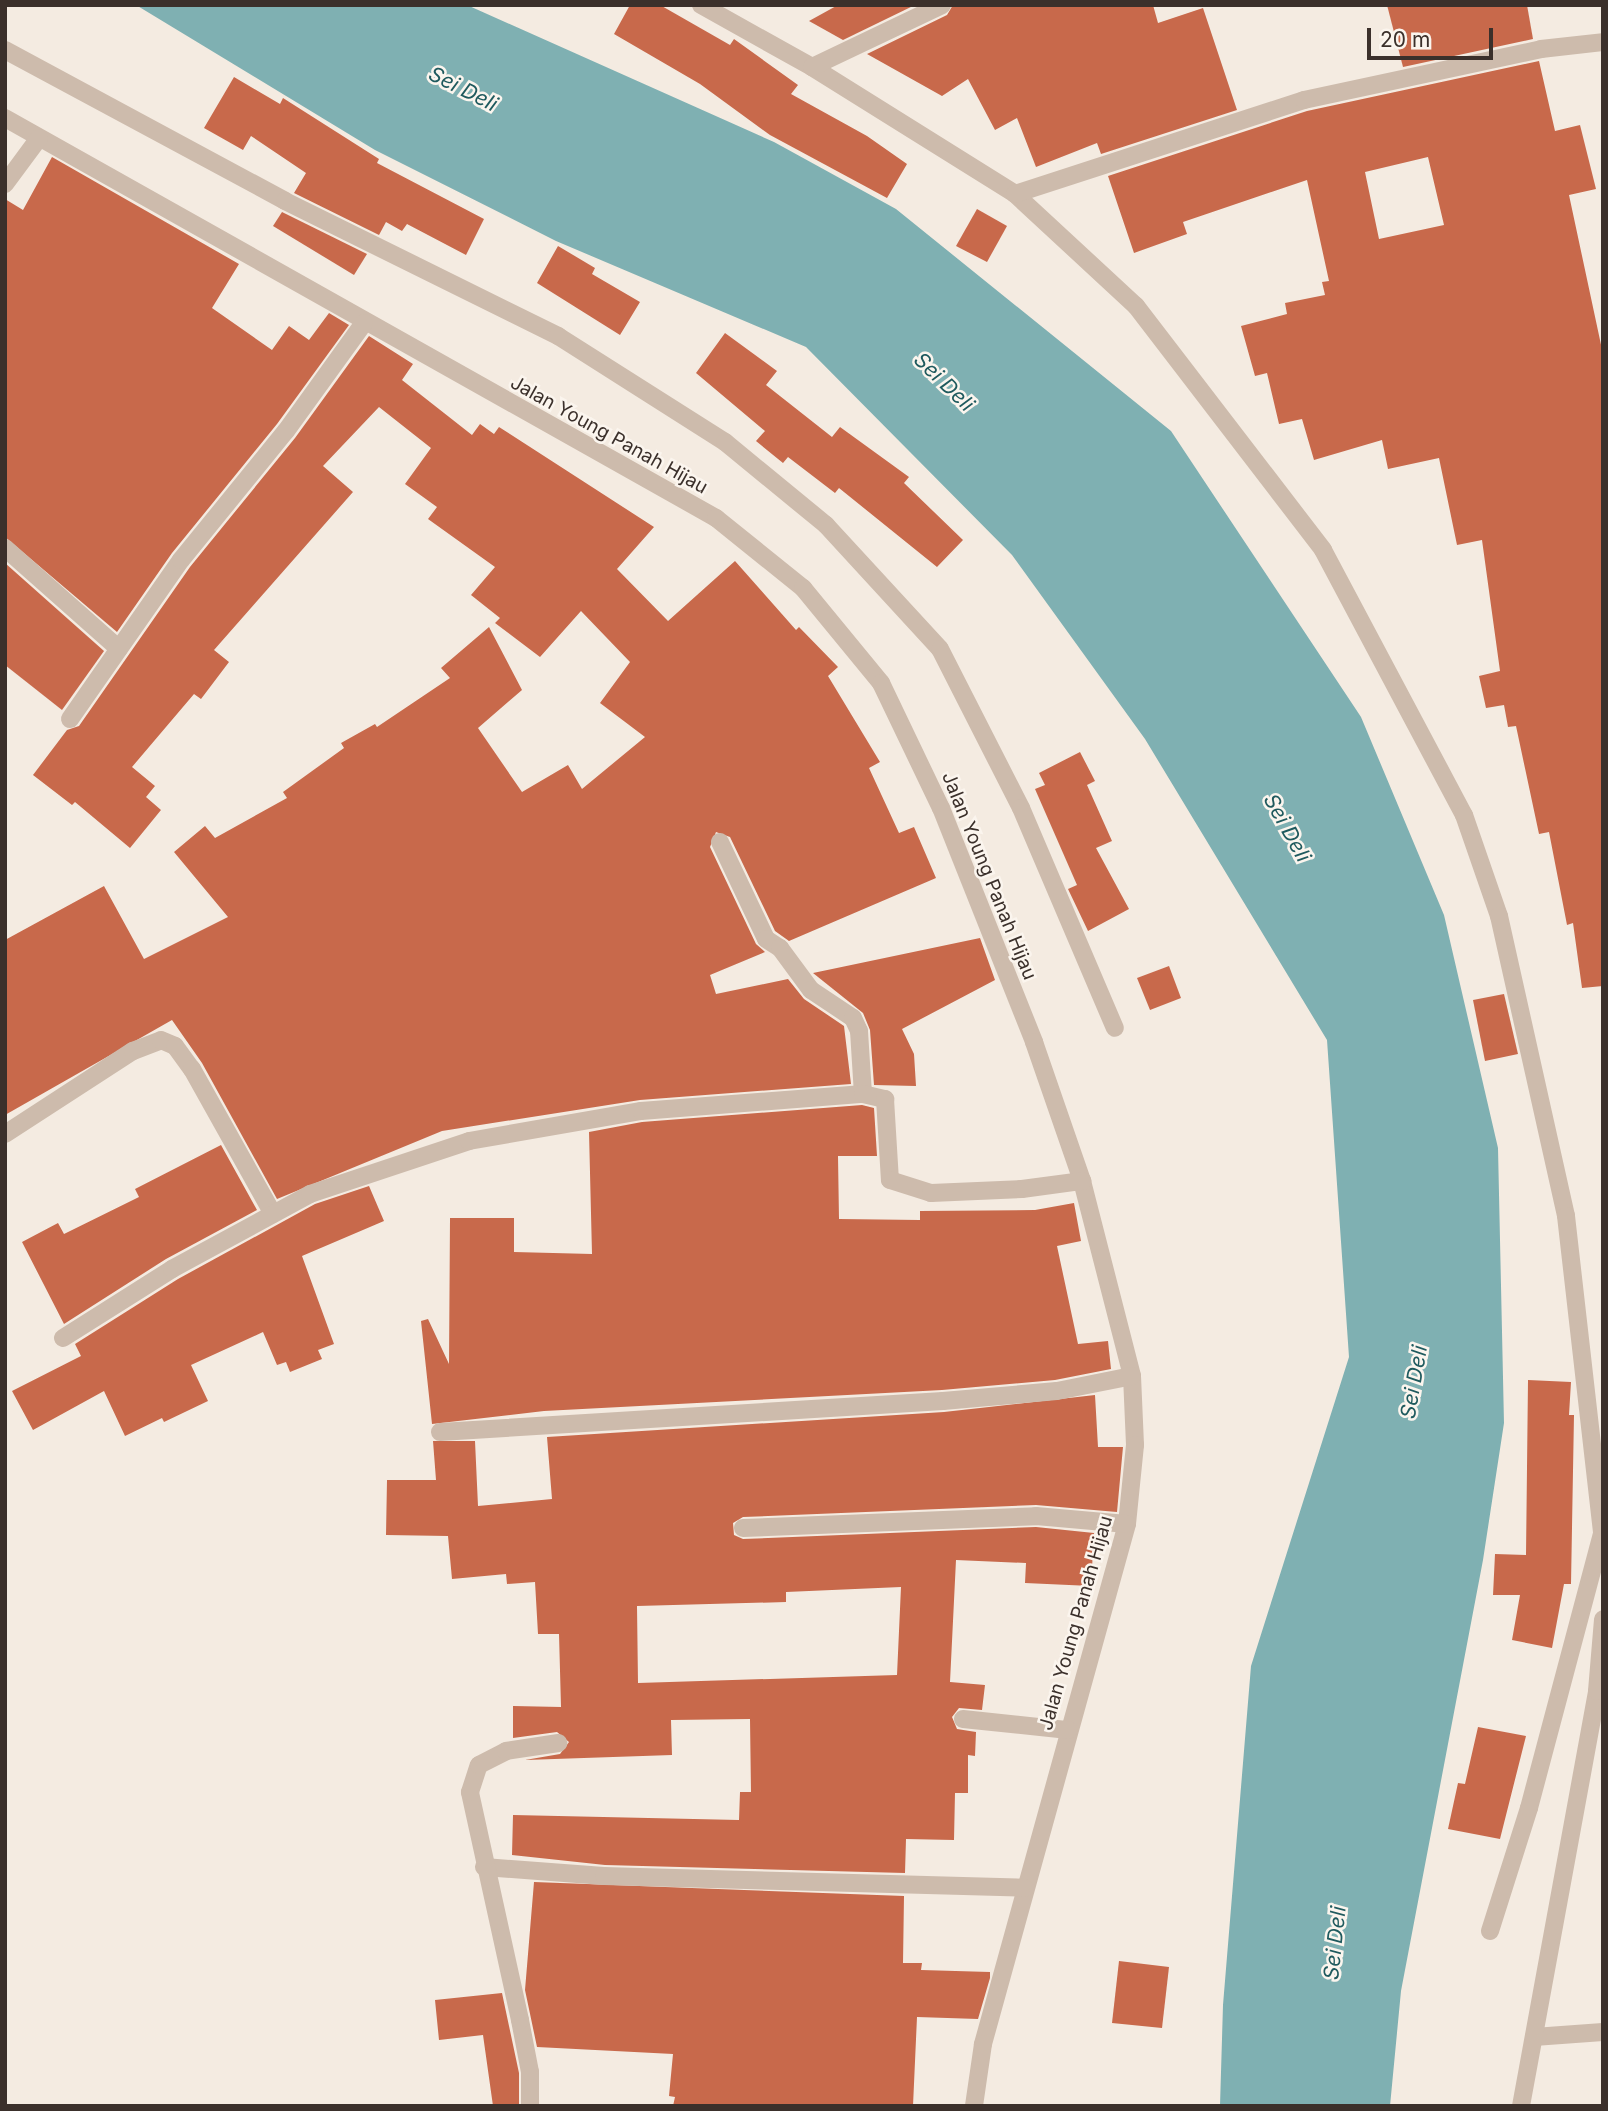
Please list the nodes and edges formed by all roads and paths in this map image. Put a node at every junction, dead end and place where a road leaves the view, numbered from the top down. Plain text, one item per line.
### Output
1 (701, 5) edge
2 (942, 5) edge
3 (1603, 42) edge
4 (5, 50) edge
5 (812, 67) junction
6 (5, 118) edge
7 (39, 138) junction
8 (5, 184) edge
9 (1014, 194) junction
10 (364, 323) junction
11 (5, 548) edge
12 (119, 649) junction
13 (70, 719) dead end
14 (720, 842) dead end
15 (1115, 1028) dead end
16 (863, 1094) junction
17 (5, 1134) edge
18 (1082, 1181) junction
19 (273, 1214) junction
20 (63, 1338) dead end
21 (1132, 1376) junction
22 (440, 1432) dead end
23 (1127, 1524) junction
24 (743, 1528) dead end
25 (1602, 1533) edge
26 (1603, 1543) edge
27 (1603, 1619) edge
28 (962, 1719) dead end
29 (1068, 1730) junction
30 (558, 1743) dead end
31 (484, 1867) junction
32 (1025, 1888) junction
33 (1490, 1931) dead end
34 (1603, 2032) edge
35 (1534, 2037) junction
36 (530, 2106) edge
37 (974, 2106) edge
38 (1521, 2106) edge

1 - 5 street
2 - 5 street
3 - 9 street
4 - 15 street
5 - 9 street
6 - 7 street, Jalan Young Panah Hijau
7 - 8 street
7 - 10 street, Jalan Young Panah Hijau
9 - 25 street
10 - 12 street
10 - 18 street, Jalan Young Panah Hijau
11 - 12 street
12 - 13 street
14 - 16 street
16 - 18 street
16 - 19 street
17 - 19 street
18 - 21 street, Jalan Young Panah Hijau
19 - 20 street
21 - 22 street
21 - 23 street, Jalan Young Panah Hijau
23 - 24 street
23 - 29 street, Jalan Young Panah Hijau
25 - 26 street
25 - 33 street
27 - 35 street
28 - 29 street
29 - 32 street, Jalan Young Panah Hijau
30 - 31 street
31 - 32 street
31 - 36 street
32 - 37 street, Jalan Young Panah Hijau
34 - 35 street
35 - 38 street

